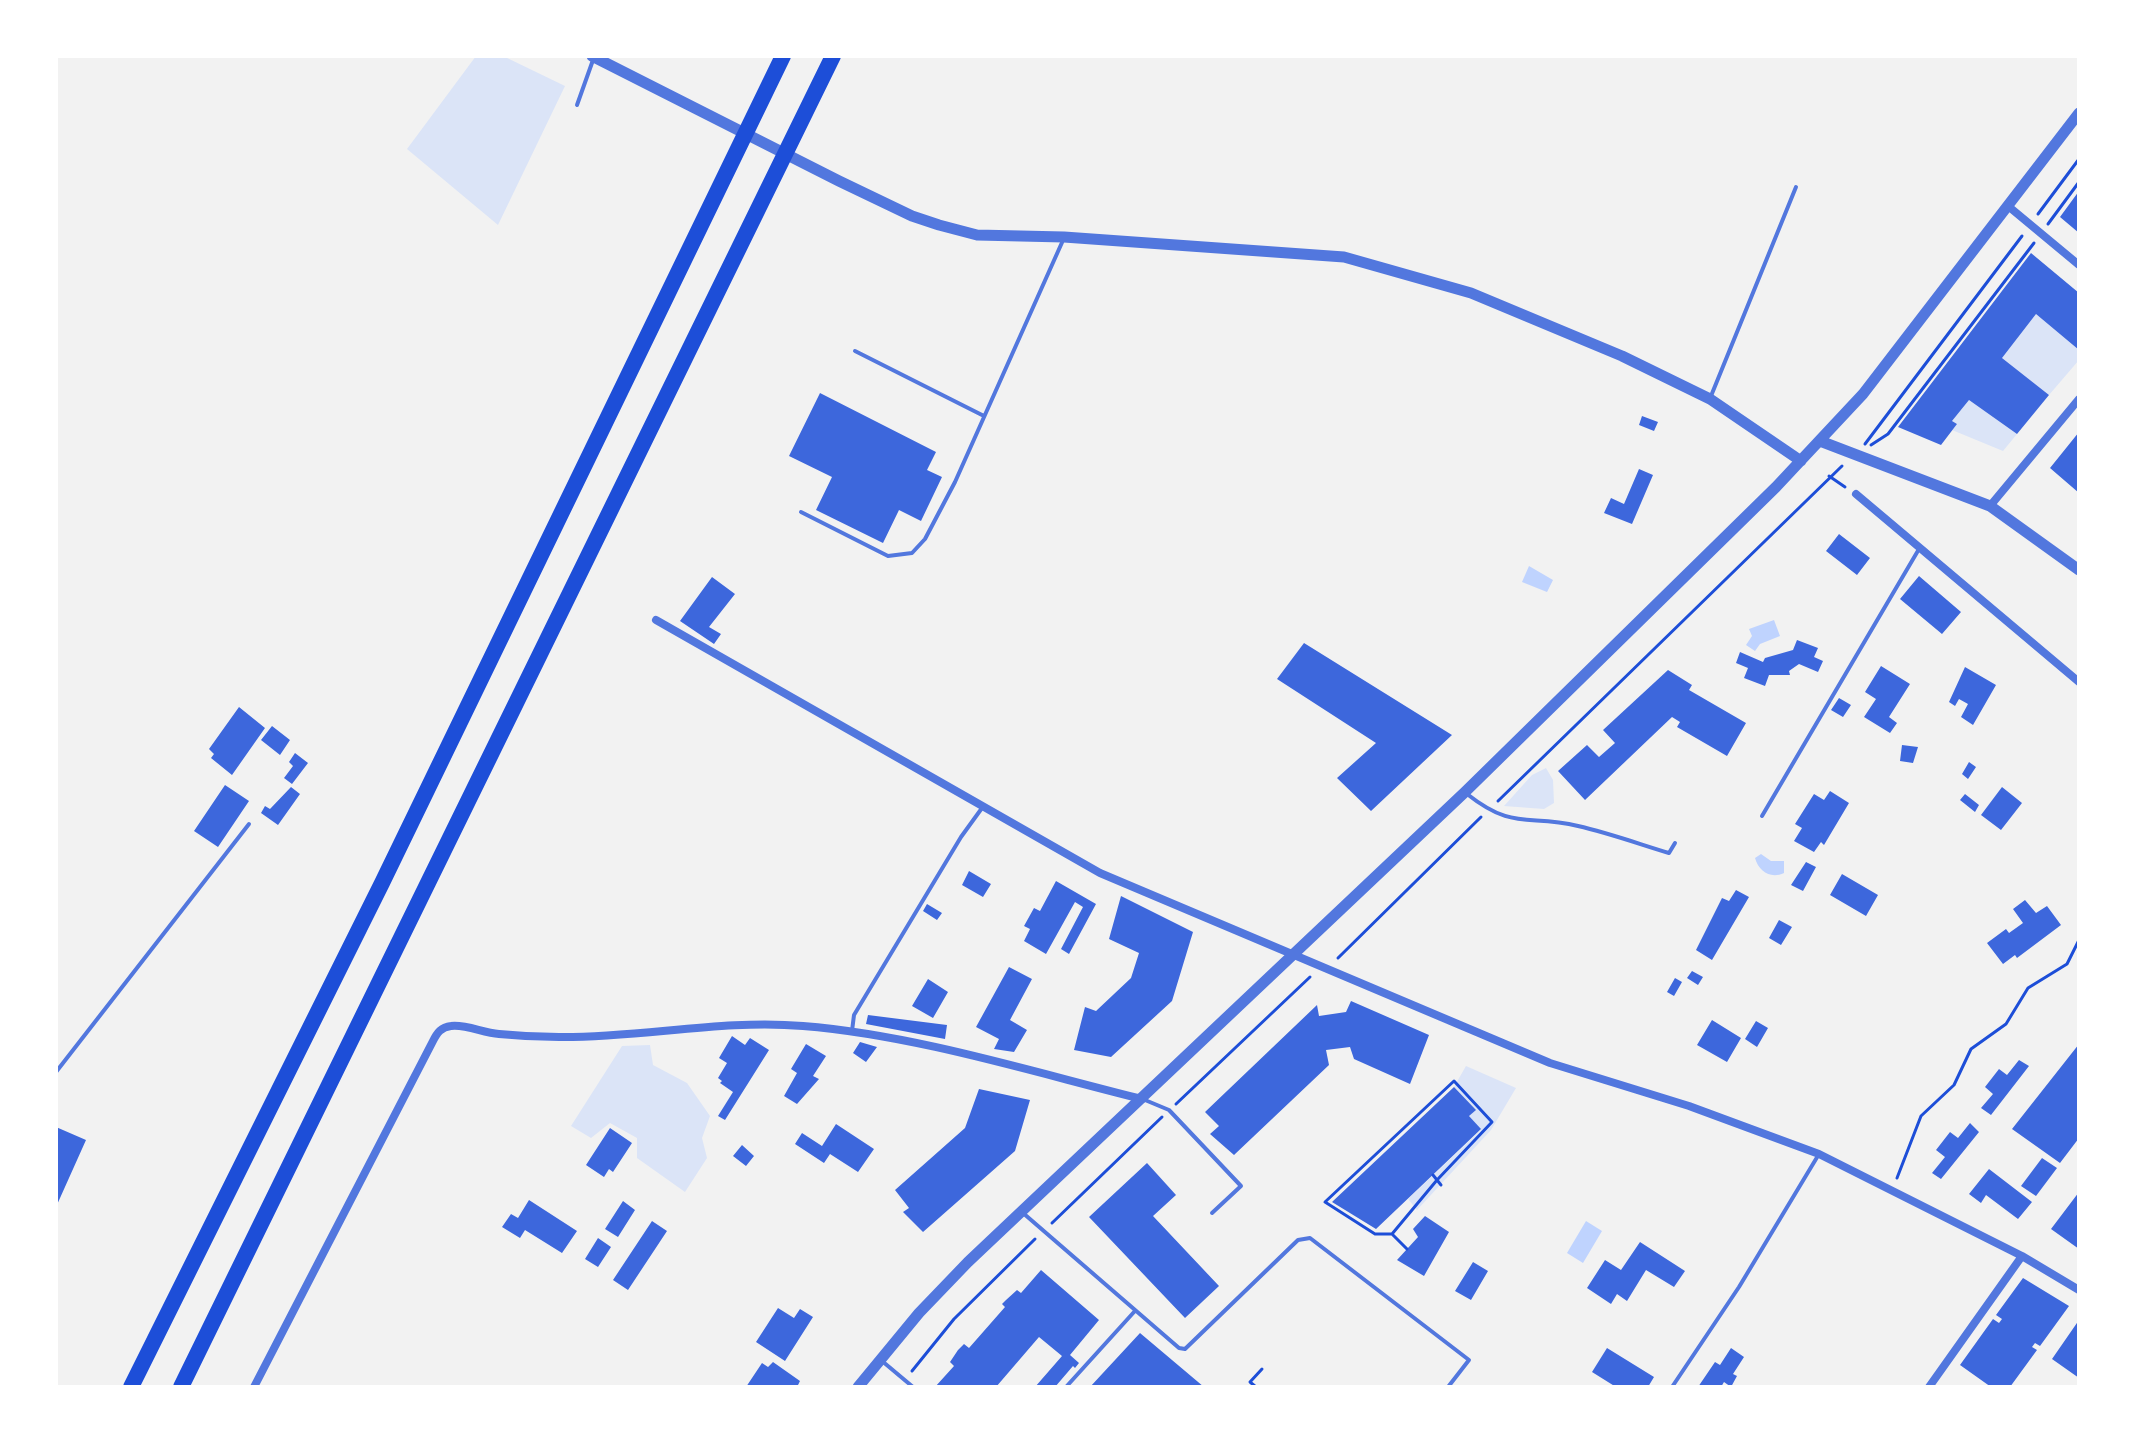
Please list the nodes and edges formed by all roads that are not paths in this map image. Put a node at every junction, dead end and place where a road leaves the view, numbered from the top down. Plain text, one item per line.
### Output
1 (783, 56) edge
2 (833, 56) edge
3 (593, 57) edge
4 (577, 105) dead end
5 (2079, 113) edge
6 (1796, 187) dead end
7 (2008, 206) junction
8 (1064, 237) junction
9 (2079, 265) edge
10 (855, 351) dead end
11 (1710, 399) junction
12 (2079, 399) edge
13 (984, 416) junction
14 (1820, 441) junction
15 (1801, 461) junction
16 (1856, 494) road end
17 (1990, 506) junction
18 (801, 512) dead end
19 (1920, 547) junction
20 (2079, 570) edge
21 (656, 620) dead end
22 (2079, 682) edge
23 (1465, 792) junction
24 (984, 806) junction
25 (1762, 816) dead end
26 (249, 824) dead end
27 (1675, 843) dead end
28 (1294, 955) junction
29 (852, 1032) junction
30 (56, 1072) edge
31 (1143, 1099) junction
32 (1819, 1154) junction
33 (1021, 1211) junction
34 (1212, 1213) dead end
35 (2022, 1256) junction
36 (2079, 1290) edge
37 (1134, 1312) junction
38 (880, 1360) junction
39 (131, 1387) edge
40 (181, 1387) edge
41 (254, 1387) edge
42 (858, 1387) edge
43 (913, 1387) edge
44 (1066, 1387) edge
45 (1448, 1387) edge
46 (1672, 1387) edge
47 (1929, 1387) edge

1 - 39 highway
2 - 40 highway
3 - 4 lane
3 - 8 street
5 - 7 street
6 - 11 lane
7 - 9 street
7 - 14 street
8 - 11 street
8 - 13 lane
10 - 13 lane
11 - 15 street
12 - 17 street
13 - 18 lane
14 - 15 street
14 - 17 street
15 - 23 street
16 - 19 street
17 - 20 street
19 - 22 street
19 - 25 lane
21 - 24 street
23 - 27 lane
23 - 28 street
24 - 28 street
24 - 29 lane
26 - 30 lane
28 - 31 street
28 - 32 street
29 - 31 street
29 - 41 street
31 - 33 street
31 - 34 lane
32 - 35 street
32 - 46 lane
33 - 37 lane
33 - 38 street
35 - 36 street
35 - 47 street
37 - 44 lane
37 - 45 lane
38 - 42 street
38 - 43 lane

